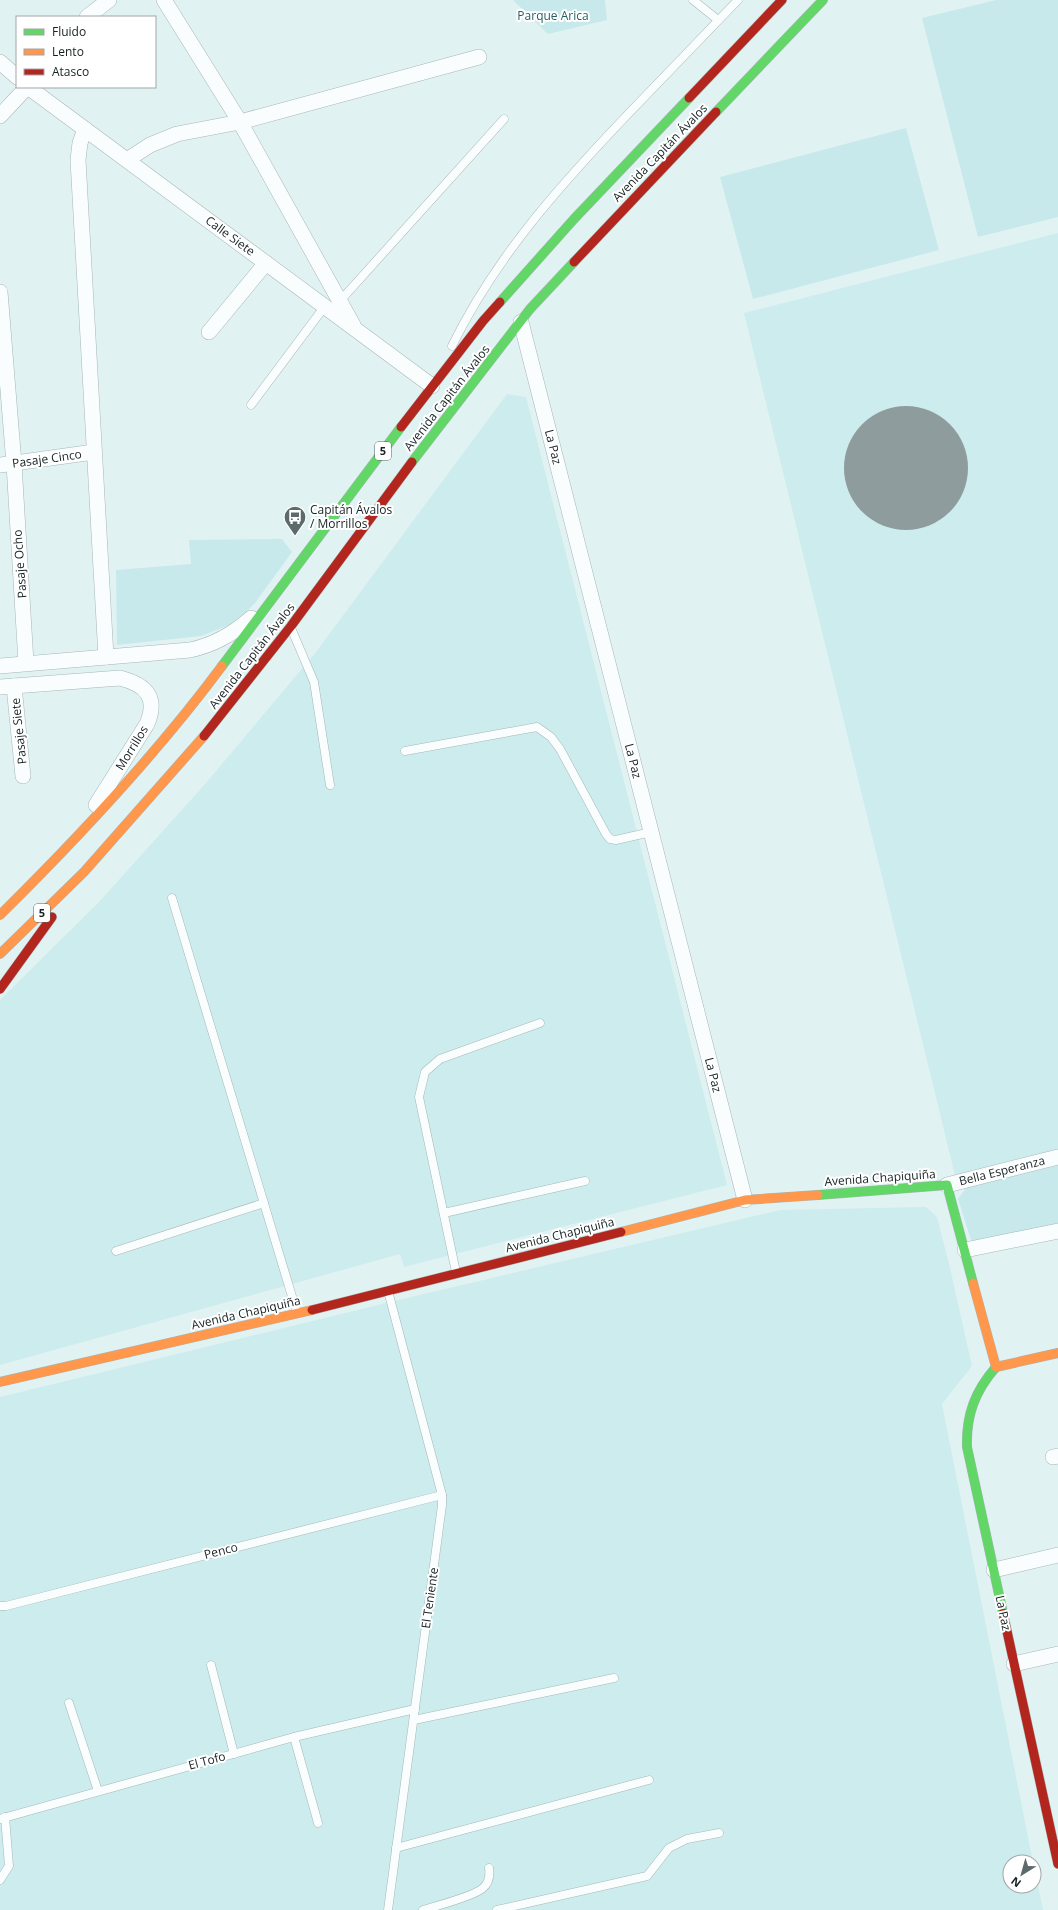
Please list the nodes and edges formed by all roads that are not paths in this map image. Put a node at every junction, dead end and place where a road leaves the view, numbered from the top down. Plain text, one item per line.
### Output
1 (109, 0) edge
2 (164, 0) edge
3 (693, 0) edge
4 (738, 0) edge
5 (782, 0) edge
6 (823, 0) edge
7 (88, 16) edge
8 (718, 20) junction
9 (479, 58) dead end
10 (0, 62) edge
11 (16, 76) edge
12 (26, 88) edge
13 (28, 88) edge
14 (0, 116) edge
15 (504, 119) dead end
16 (240, 122) junction
17 (85, 129) junction
18 (127, 160) junction
19 (266, 263) junction
20 (0, 292) edge
21 (340, 301) junction
22 (325, 306) junction
23 (521, 322) junction
24 (356, 329) junction
25 (209, 332) dead end
26 (432, 386) junction
27 (251, 406) dead end
28 (94, 452) junction
29 (7, 464) edge
30 (277, 594) junction
31 (291, 626) junction
32 (106, 657) junction
33 (26, 663) junction
34 (0, 666) edge
35 (7, 687) edge
36 (405, 751) dead end
37 (24, 776) dead end
38 (330, 785) dead end
39 (651, 832) junction
40 (69, 846) junction
41 (84, 872) junction
42 (172, 898) dead end
43 (0, 915) edge
44 (0, 954) edge
45 (0, 989) edge
46 (540, 1024) dead end
47 (1058, 1157) edge
48 (585, 1180) dead end
49 (947, 1185) junction
50 (744, 1200) junction
51 (264, 1203) junction
52 (444, 1213) junction
53 (1058, 1230) edge
54 (965, 1250) junction
55 (116, 1251) dead end
56 (456, 1273) junction
57 (388, 1291) junction
58 (297, 1314) junction
59 (1058, 1353) edge
60 (996, 1368) junction
61 (0, 1382) edge
62 (442, 1495) junction
63 (1058, 1555) edge
64 (994, 1570) junction
65 (0, 1606) edge
66 (1058, 1654) edge
67 (1014, 1664) junction
68 (211, 1665) dead end
69 (614, 1678) dead end
70 (69, 1703) dead end
71 (415, 1709) junction
72 (414, 1720) junction
73 (294, 1737) junction
74 (234, 1754) junction
75 (649, 1780) dead end
76 (98, 1791) junction
77 (2, 1818) edge
78 (318, 1823) dead end
79 (719, 1833) dead end
80 (1055, 1839) edge
81 (396, 1848) junction
82 (1058, 1864) edge
83 (489, 1868) dead end
84 (0, 1880) edge
85 (388, 1910) edge
86 (423, 1910) edge
87 (497, 1910) edge

1 - 7 street
2 - 16 street
3 - 8 lane
4 - 8 lane
5 - 26 main road, Avenida Capitán Ávalos / 5
6 - 23 main road, Avenida Capitán Ávalos / 5
8 - 26 lane
9 - 16 street
10 - 11 street
12 - 14 street
13 - 17 street, Calle Siete
15 - 21 lane
16 - 18 street
16 - 21 street
17 - 18 street, Calle Siete
17 - 28 street
18 - 19 street, Calle Siete
19 - 22 street, Calle Siete
19 - 25 street
20 - 29 street, Pasaje Ocho
21 - 24 street
22 - 24 street, Calle Siete
22 - 27 lane
23 - 31 main road, Avenida Capitán Ávalos / 5
23 - 39 street, La Paz
24 - 26 street, Calle Siete
26 - 30 main road, Avenida Capitán Ávalos / 5
28 - 29 street, Pasaje Cinco
28 - 32 street
29 - 33 street, Pasaje Ocho
30 - 32 street
30 - 40 main road, Avenida Capitán Ávalos / 5
31 - 38 lane
31 - 41 main road, Avenida Capitán Ávalos / 5
32 - 33 street
33 - 34 street
35 - 37 street, Pasaje Siete
35 - 40 street, Morrillos
36 - 39 lane
39 - 50 street, La Paz
40 - 43 main road, Avenida Capitán Ávalos / 5
41 - 44 main road, Avenida Capitán Ávalos / 5
41 - 45 main road
42 - 51 lane
46 - 52 lane
47 - 49 street, Bella Esperanza
48 - 52 lane
49 - 50 main road, Avenida Chapiquiña
49 - 54 main road, Avenida Chapiquiña
50 - 56 main road, Avenida Chapiquiña
51 - 55 lane
51 - 58 lane
52 - 56 lane
53 - 54 street
54 - 60 main road, Avenida Chapiquiña
56 - 57 main road, Avenida Chapiquiña
57 - 58 main road, Avenida Chapiquiña
57 - 62 lane, El Teniente
58 - 61 main road, Avenida Chapiquiña
59 - 60 main road
60 - 64 main road, La Paz
62 - 65 lane, Penco
62 - 71 lane, El Teniente
63 - 64 street
64 - 67 main road, La Paz
66 - 67 street
67 - 80 main road, La Paz
68 - 74 lane
69 - 72 lane
70 - 76 lane
71 - 72 lane, El Teniente
71 - 73 lane, El Tofo
72 - 81 lane, El Teniente
73 - 74 lane, El Tofo
73 - 78 lane
74 - 76 lane, El Tofo
75 - 81 lane
76 - 77 lane, El Tofo
77 - 84 lane
79 - 87 lane
80 - 82 main road, La Paz
81 - 85 lane, El Teniente
83 - 86 lane

